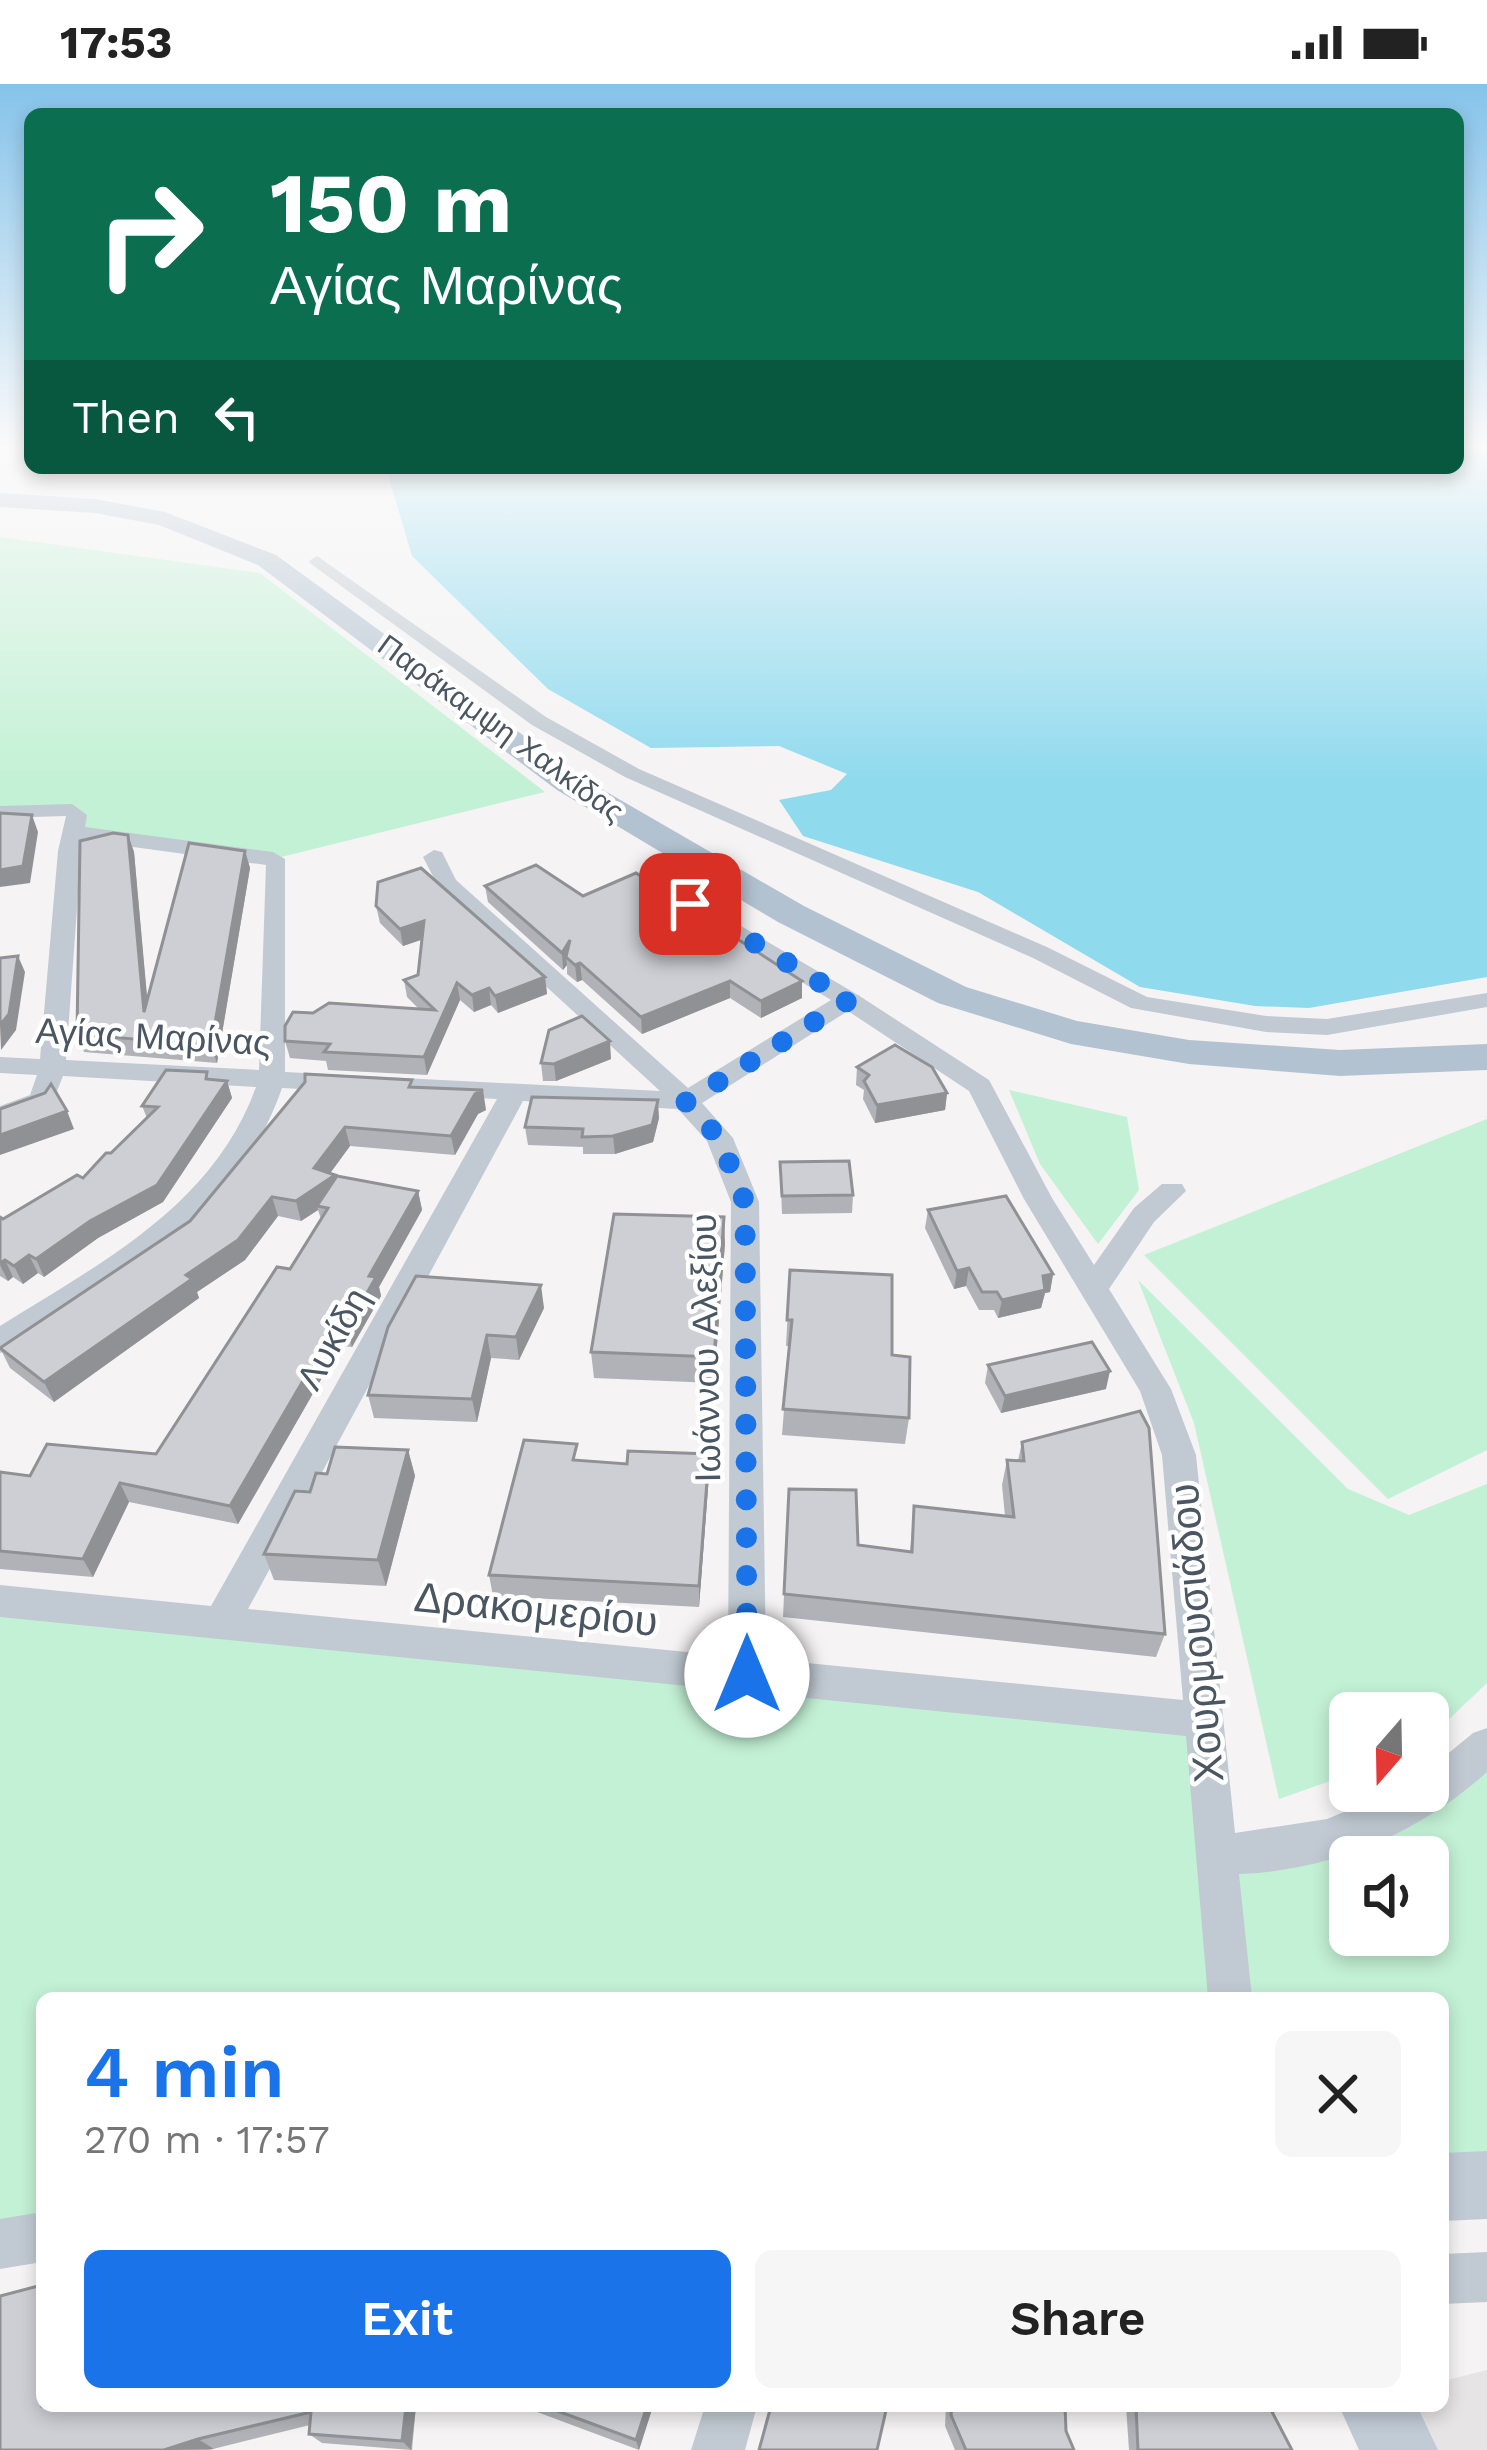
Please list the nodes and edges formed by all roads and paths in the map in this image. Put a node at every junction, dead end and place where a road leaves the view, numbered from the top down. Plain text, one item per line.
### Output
1 (263, 558) edge
2 (317, 561) dead end
3 (0, 812) edge
4 (74, 832) junction
5 (434, 857) dead end
6 (651, 880) edge
7 (849, 1000) junction
8 (1487, 1000) edge
9 (1487, 1057) edge
10 (0, 1065) edge
11 (52, 1068) junction
12 (272, 1080) junction
13 (514, 1093) junction
14 (686, 1102) junction
15 (0, 1115) edge
16 (1172, 1191) dead end
17 (1093, 1290) junction
18 (5, 1331) edge
19 (0, 1601) edge
20 (221, 1623) junction
21 (747, 1675) junction
22 (1206, 1720) junction
23 (1487, 1746) edge
24 (1215, 1854) junction
25 (1229, 1992) edge
26 (1487, 2186) edge
27 (1449, 2187) edge
28 (36, 2237) edge
29 (0, 2244) edge
30 (1487, 2277) edge
31 (1449, 2279) edge
32 (729, 2412) edge
33 (1379, 2412) edge
34 (718, 2450) edge
35 (1400, 2450) edge

1 - 9 main road, Παράκαμψη Χαλκίδας
2 - 8 street
3 - 4 street
4 - 11 street
4 - 12 street
5 - 14 street, Ιωάννου Αλεξίου
6 - 7 street, Χουρμουσιάδου
7 - 14 street
7 - 17 street, Χουρμουσιάδου
10 - 11 street, Αγίας Μαρίνας
11 - 12 street, Αγίας Μαρίνας
11 - 15 street
12 - 13 street, Αγίας Μαρίνας
12 - 18 street
13 - 14 street, Αγίας Μαρίνας
13 - 20 street, Λυκίδη
14 - 21 street, Ιωάννου Αλεξίου
16 - 17 street
17 - 22 street, Χουρμουσιάδου
19 - 20 street, Δρακομερίου
20 - 21 street, Δρακομερίου
21 - 22 street, Δρακομερίου
22 - 24 street, Χουρμουσιάδου
23 - 24 street
24 - 25 street, Χουρμουσιάδου
26 - 27 street
28 - 29 street
30 - 31 street
32 - 34 street
33 - 35 street

